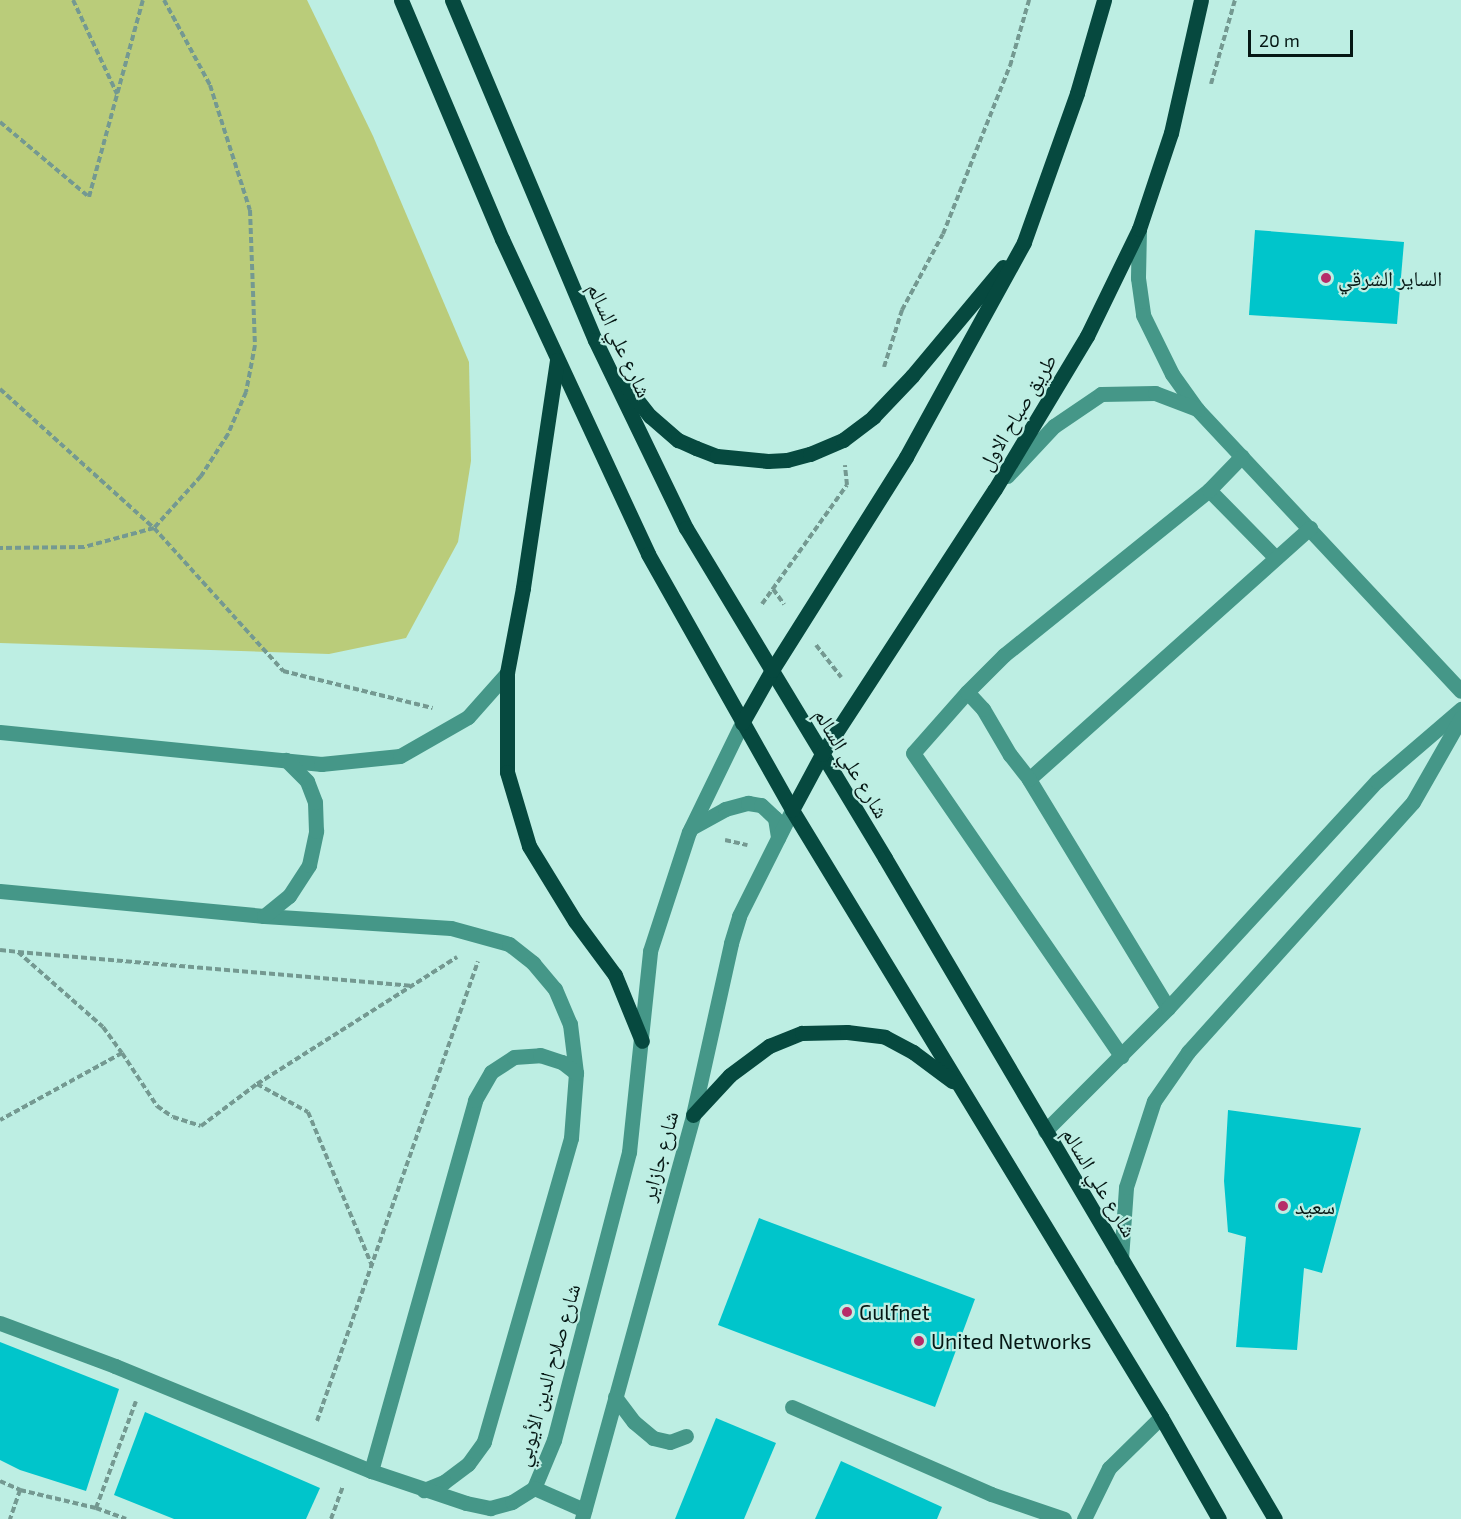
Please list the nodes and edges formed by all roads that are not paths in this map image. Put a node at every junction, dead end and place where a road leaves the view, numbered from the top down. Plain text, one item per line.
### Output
1 (401, 0) edge
2 (452, 0) edge
3 (1104, 0) edge
4 (1201, 0) edge
5 (1139, 229) junction
6 (1024, 242) junction
7 (595, 340) junction
8 (557, 360) junction
9 (1197, 409) junction
10 (1242, 456) junction
11 (995, 489) junction
12 (1209, 490) junction
13 (1310, 528) junction
14 (1276, 558) junction
15 (772, 670) junction
16 (507, 673) junction
17 (1461, 691) edge
18 (967, 692) junction
19 (1461, 709) edge
20 (1461, 718) edge
21 (742, 723) junction
22 (0, 732) edge
23 (822, 754) junction
24 (286, 760) junction
25 (1029, 779) junction
26 (792, 810) junction
27 (690, 828) junction
28 (778, 838) junction
29 (0, 891) edge
30 (264, 916) junction
31 (1168, 1008) junction
32 (642, 1041) junction
33 (1121, 1056) junction
34 (576, 1073) junction
35 (960, 1087) junction
36 (693, 1115) junction
37 (1045, 1131) junction
38 (1121, 1259) junction
39 (0, 1323) edge
40 (615, 1396) junction
41 (792, 1407) dead end
42 (1161, 1417) junction
43 (686, 1436) dead end
44 (370, 1472) junction
45 (534, 1488) junction
46 (424, 1490) junction
47 (583, 1514) edge
48 (1064, 1519) edge
49 (1084, 1519) edge
50 (1219, 1519) edge
51 (1275, 1519) edge

1 - 8 main road
2 - 7 main road, شارع علي السالم
3 - 6 main road
4 - 5 main road, طريق صباح الاول
5 - 9 street
5 - 11 main road, طريق صباح الاول
6 - 7 main road
6 - 15 main road
7 - 15 main road, شارع علي السالم
8 - 16 main road
8 - 21 main road
9 - 10 street
9 - 11 street
10 - 12 street
10 - 13 street
11 - 23 main road, طريق صباح الاول
12 - 14 street
12 - 18 street
13 - 14 street
13 - 17 street
14 - 25 street
15 - 21 main road
15 - 23 main road, شارع علي السالم
16 - 24 street
16 - 32 main road
18 - 25 street
18 - 33 street
19 - 31 street
20 - 38 street
21 - 26 main road
21 - 27 street, شارع صلاح الدين الأيوبي
22 - 24 street
23 - 26 main road, طريق صباح الاول
23 - 37 main road, شارع علي السالم
24 - 30 street
25 - 31 street
26 - 28 street, شارع جازاير
26 - 35 main road
27 - 28 street
27 - 32 street, شارع صلاح الدين الأيوبي
28 - 36 street, شارع جازاير
29 - 30 street
30 - 34 street
31 - 33 street
32 - 45 street, شارع صلاح الدين الأيوبي
33 - 37 street
34 - 44 street
34 - 46 street
35 - 36 main road
35 - 42 main road
36 - 40 street, شارع جازاير
37 - 38 main road, شارع علي السالم
38 - 51 main road, شارع علي السالم
39 - 44 street, شارع صلاح الدين الأيوبي
40 - 43 street
40 - 47 street, شارع جازاير
41 - 48 street
42 - 49 street
42 - 50 main road
44 - 46 street, شارع صلاح الدين الأيوبي
45 - 46 street, شارع صلاح الدين الأيوبي
45 - 47 street

